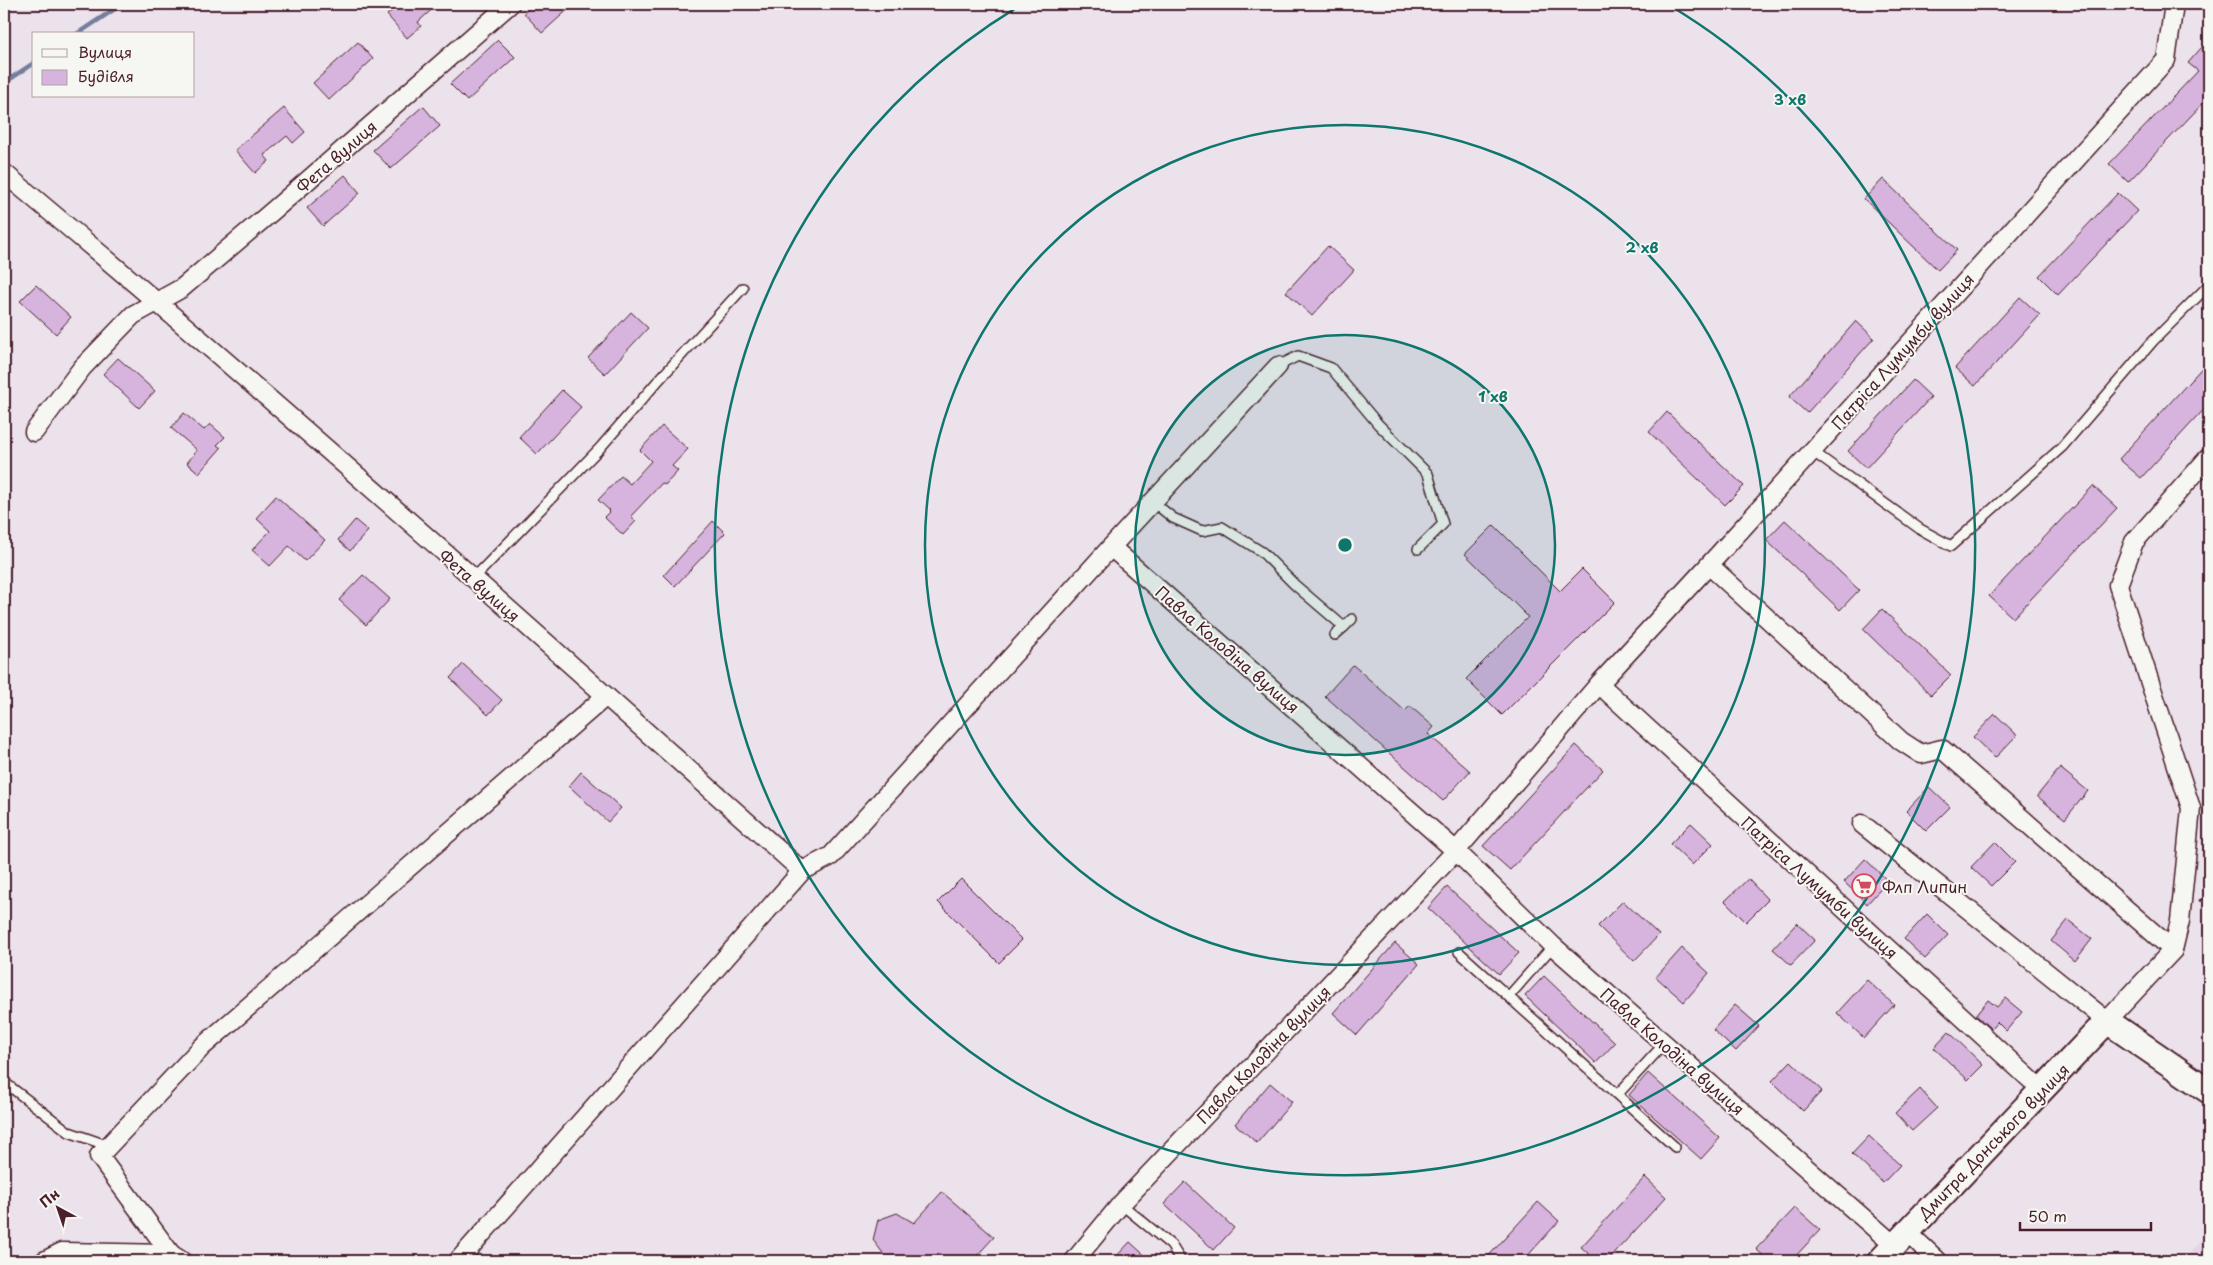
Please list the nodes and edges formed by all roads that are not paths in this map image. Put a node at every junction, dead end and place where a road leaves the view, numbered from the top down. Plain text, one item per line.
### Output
1 (510, 4) edge
2 (2174, 4) edge
3 (4, 172) edge
4 (2209, 284) edge
5 (744, 288) dead end
6 (158, 302) junction
7 (1278, 366) joint
8 (34, 432) dead end
9 (1812, 451) junction
10 (2209, 456) edge
11 (1153, 502) junction
12 (1111, 546) junction
13 (1418, 549) dead end
14 (1709, 566) junction
15 (473, 579) junction
16 (1352, 620) dead end
17 (1344, 627) junction
18 (1335, 635) dead end
19 (1599, 684) junction
20 (606, 696) junction
21 (1862, 824) dead end
22 (1456, 851) junction
23 (802, 871) junction
24 (1553, 946) junction
25 (2173, 950) junction
26 (1459, 952) dead end
27 (1509, 996) junction
28 (2107, 1021) junction
29 (1664, 1044) junction
30 (4, 1082) edge
31 (2042, 1090) junction
32 (2209, 1091) edge
33 (1618, 1094) junction
34 (109, 1146) junction
35 (1675, 1147) dead end
36 (1121, 1204) junction
37 (1894, 1246) edge
38 (177, 1258) edge
39 (44, 1261) edge
40 (458, 1261) edge
41 (1074, 1261) edge
42 (1182, 1261) edge
43 (1938, 1261) edge

1 - 6 street, Фета вулиця
2 - 9 street, Патріса Лумумби вулиця
3 - 6 street, Фета вулиця
4 - 9 lane
5 - 15 lane
6 - 8 street, Фета вулиця
6 - 15 street, Фета вулиця
7 - 11 street
7 - 13 lane
9 - 14 street, Патріса Лумумби вулиця
10 - 25 street
11 - 12 street
11 - 17 lane
12 - 22 street, Павла Колодіна вулиця
12 - 23 street
14 - 19 street, Патріса Лумумби вулиця
14 - 25 street
15 - 20 street, Фета вулиця
16 - 17 lane
17 - 18 lane
19 - 22 street, Патріса Лумумби вулиця
19 - 31 street, Патріса Лумумби вулиця
20 - 23 street, Фета вулиця
20 - 34 street
21 - 28 street
22 - 24 street, Павла Колодіна вулиця
22 - 36 street, Павла Колодіна вулиця
23 - 40 street
24 - 27 lane
24 - 29 street, Павла Колодіна вулиця
25 - 28 street
26 - 27 lane
27 - 33 lane
28 - 31 street, Дмитра Донського вулиця
28 - 32 street
29 - 33 lane
29 - 37 street, Павла Колодіна вулиця
30 - 34 lane
31 - 37 street, Дмитра Донського вулиця
33 - 35 lane
34 - 38 street
36 - 41 street, Павла Колодіна вулиця
36 - 42 lane
37 - 43 street, Павла Колодіна вулиця
38 - 39 street

